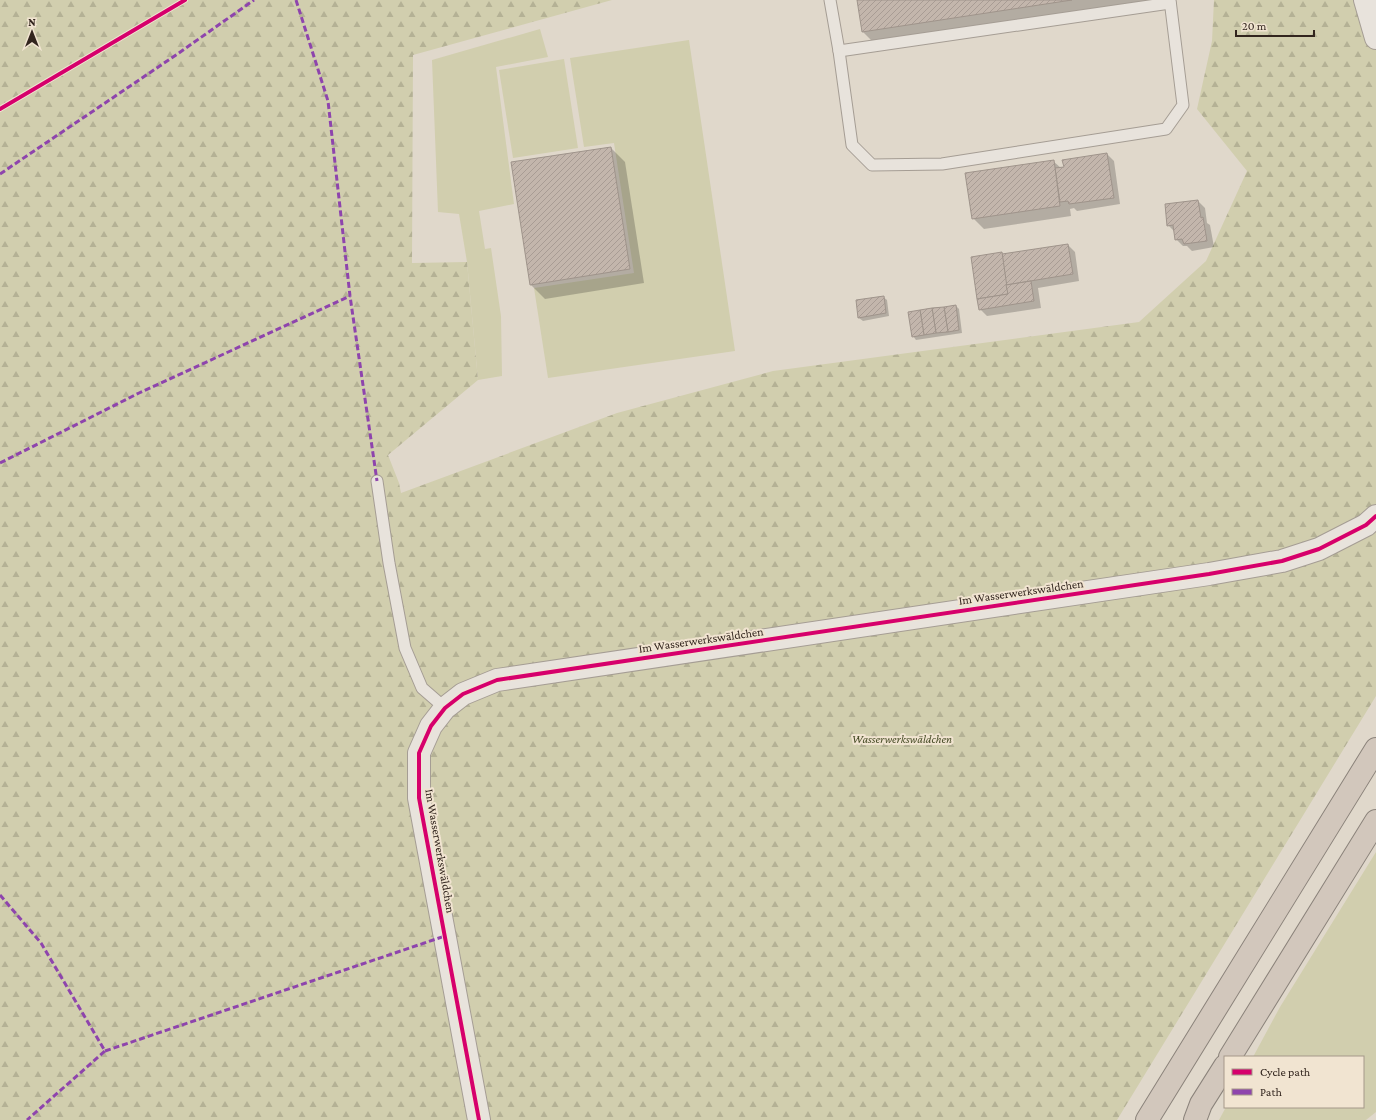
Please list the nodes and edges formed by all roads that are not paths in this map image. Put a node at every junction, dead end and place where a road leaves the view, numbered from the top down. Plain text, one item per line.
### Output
1 (830, 0) edge
2 (1365, 0) edge
3 (1170, 1) edge
4 (1376, 38) edge
5 (839, 51) junction
6 (377, 481) dead end
7 (1376, 516) edge
8 (445, 708) junction
9 (1376, 749) edge
10 (1376, 821) edge
11 (1231, 1056) edge
12 (1224, 1068) edge
13 (479, 1120) edge
14 (1147, 1120) edge
15 (1195, 1120) edge

1 - 5 lane
2 - 4 street
3 - 5 lane
3 - 5 lane
6 - 8 lane
7 - 8 street, Im Wasserwerkswäldchen
8 - 13 street, Im Wasserwerkswäldchen
9 - 14 highway
10 - 11 highway
12 - 15 highway

